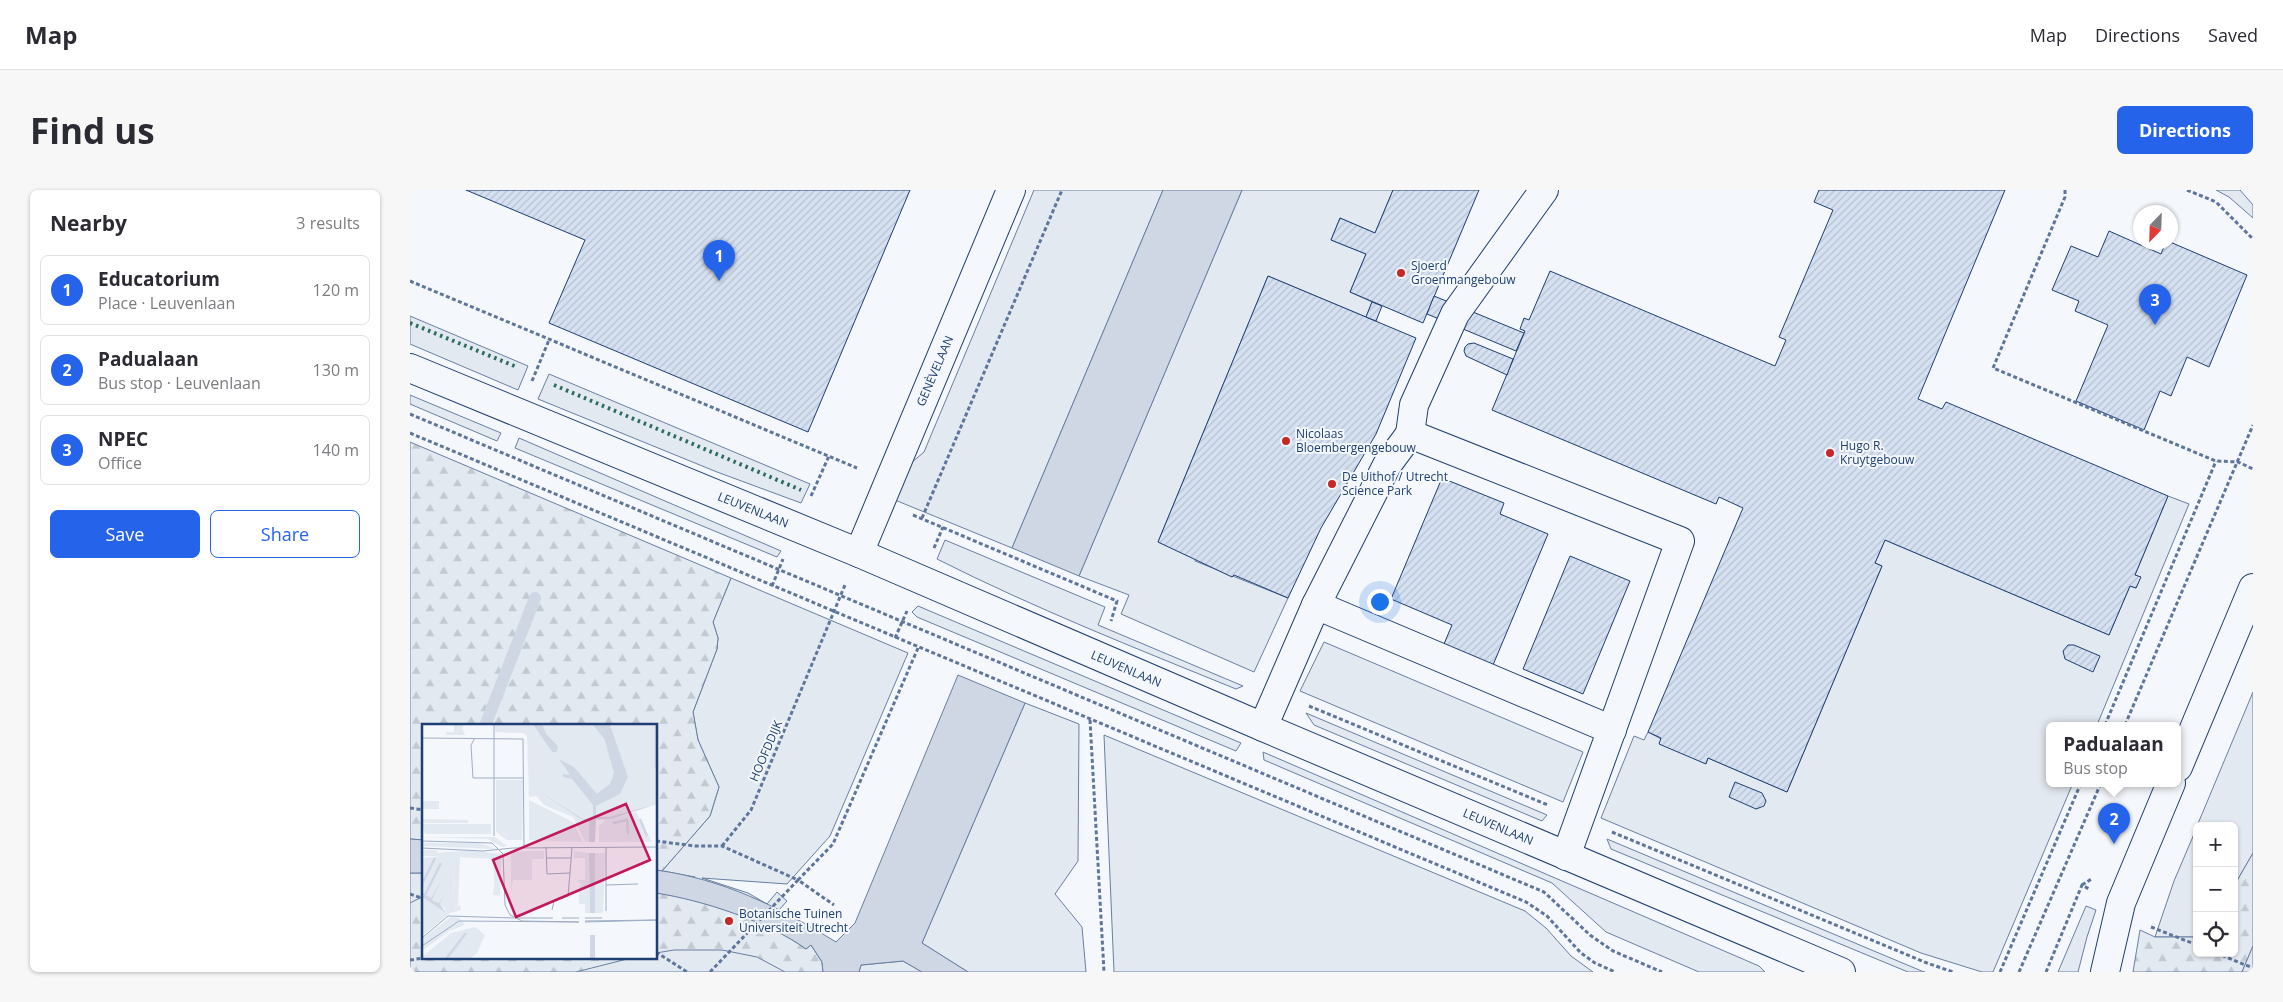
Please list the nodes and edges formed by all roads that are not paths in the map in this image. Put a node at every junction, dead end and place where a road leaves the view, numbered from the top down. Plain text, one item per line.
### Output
1 (1011, 190) edge
2 (1544, 190) edge
3 (410, 368) edge
4 (1410, 434) junction
5 (859, 553) junction
6 (2253, 588) edge
7 (1316, 605) junction
8 (1263, 727) junction
9 (1612, 730) junction
10 (2181, 760) edge
11 (2169, 787) edge
12 (1566, 856) junction
13 (1827, 969) edge
14 (2105, 972) edge

1 - 5 main road, GENÈVELAAN
2 - 4 main road
3 - 5 main road, LEUVENLAAN
4 - 7 main road
4 - 9 main road
5 - 8 main road, LEUVENLAAN
6 - 10 main road
7 - 8 main road
7 - 9 main road
8 - 12 main road, LEUVENLAAN
9 - 12 main road
11 - 14 main road
12 - 13 main road, LEUVENLAAN

